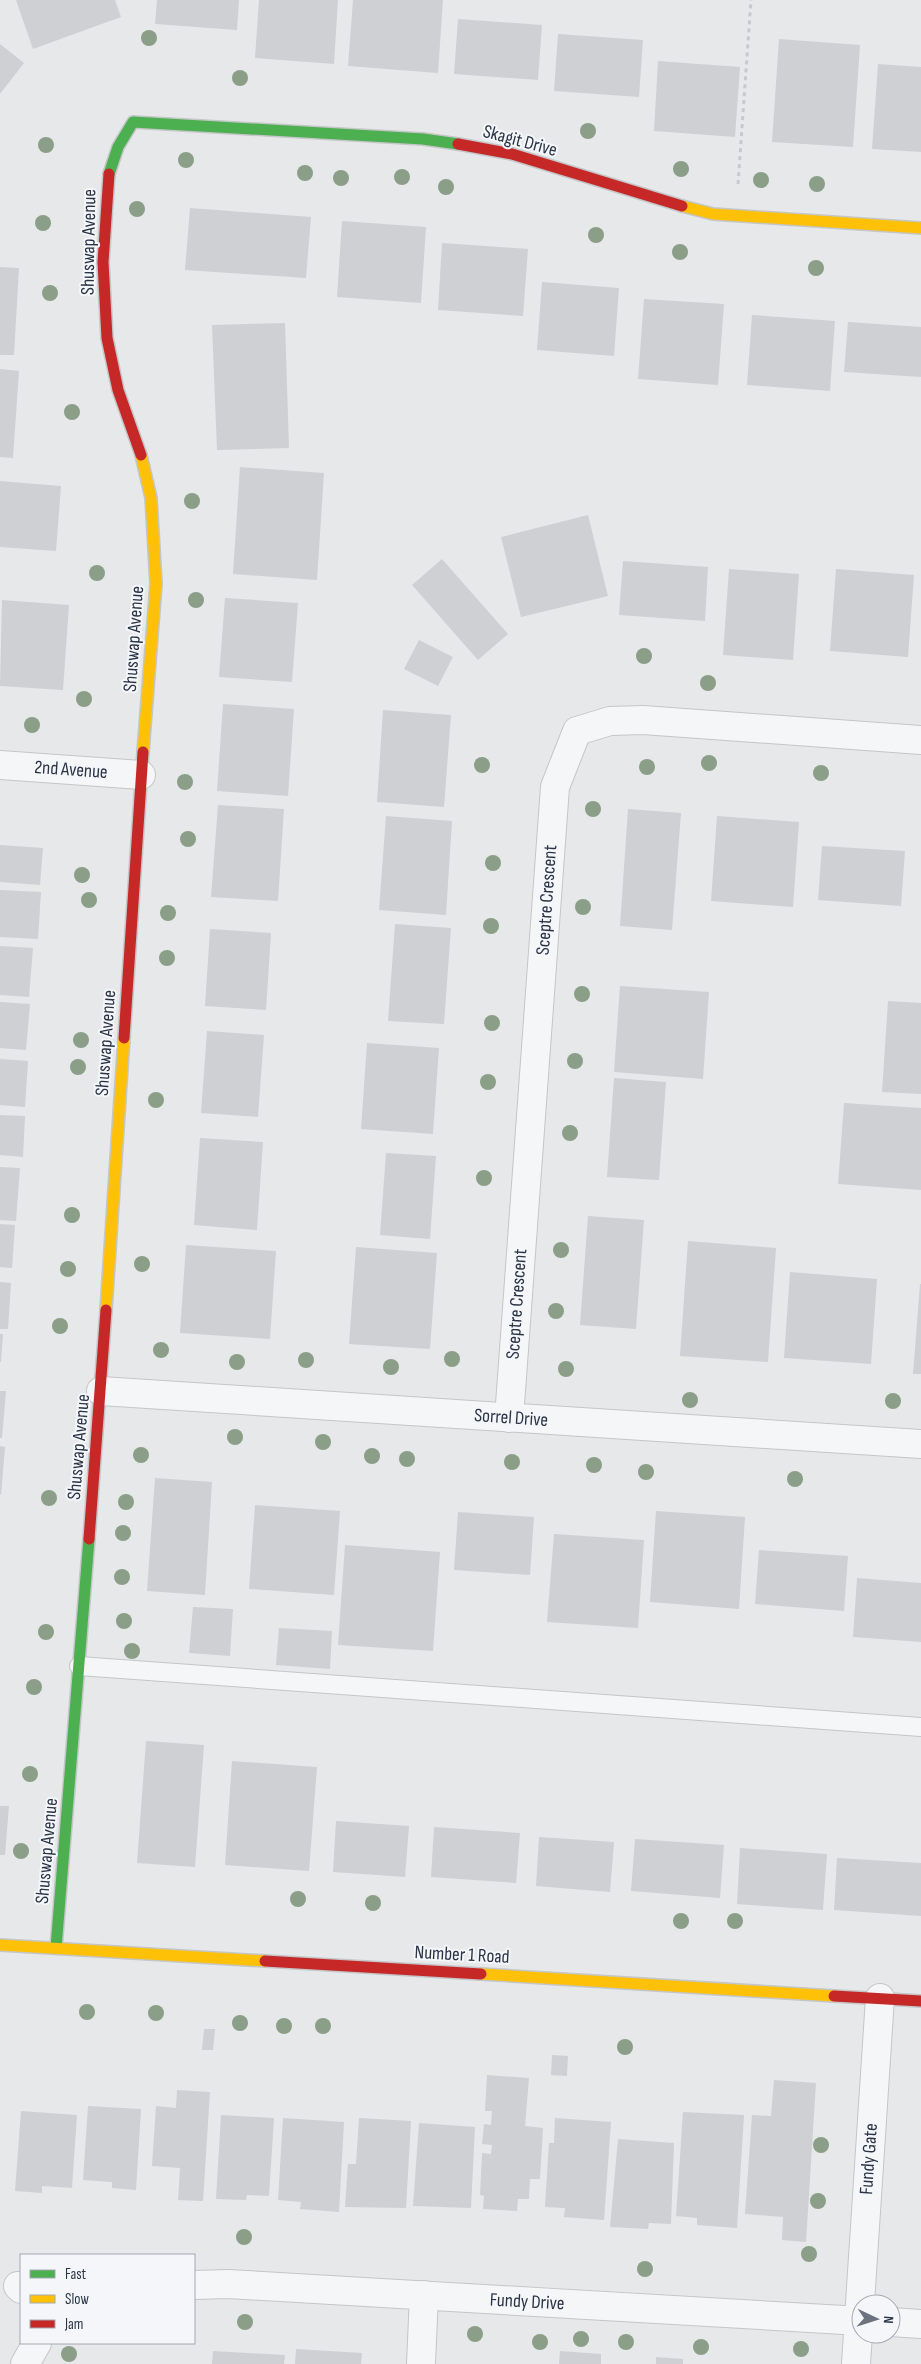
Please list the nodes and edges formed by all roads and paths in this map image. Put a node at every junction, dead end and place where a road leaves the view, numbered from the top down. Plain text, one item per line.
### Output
1 (751, 0) edge
2 (118, 147) joint
3 (737, 190) dead end
4 (921, 228) edge
5 (921, 740) edge
6 (0, 765) edge
7 (141, 775) junction
8 (101, 1390) junction
9 (509, 1418) junction
10 (921, 1444) edge
11 (79, 1666) junction
12 (921, 1727) edge
13 (0, 1945) edge
14 (56, 1948) junction
15 (880, 1998) junction
16 (921, 2001) edge
17 (195, 2285) edge
18 (862, 2294) edge
19 (424, 2295) junction
20 (851, 2320) edge
21 (901, 2323) edge
22 (921, 2324) edge
23 (36, 2344) edge
24 (858, 2344) edge
25 (25, 2364) edge
26 (421, 2364) edge
27 (856, 2364) edge

1 - 3 path
2 - 4 street, Skagit Drive
2 - 7 street, Shuswap Avenue
5 - 9 street, Sceptre Crescent
6 - 7 street, 2nd Avenue
7 - 8 street, Shuswap Avenue
8 - 9 street, Sorrel Drive
8 - 11 street, Shuswap Avenue
9 - 10 street, Sorrel Drive
11 - 12 lane
11 - 14 street, Shuswap Avenue
13 - 14 street, Number 1 Road
14 - 15 street, Number 1 Road
15 - 16 street, Number 1 Road
15 - 18 street, Fundy Gate
17 - 19 street, Fundy Drive
19 - 20 street, Fundy Drive
19 - 26 street
21 - 22 street
23 - 25 street
24 - 27 street, Fundy Gate

